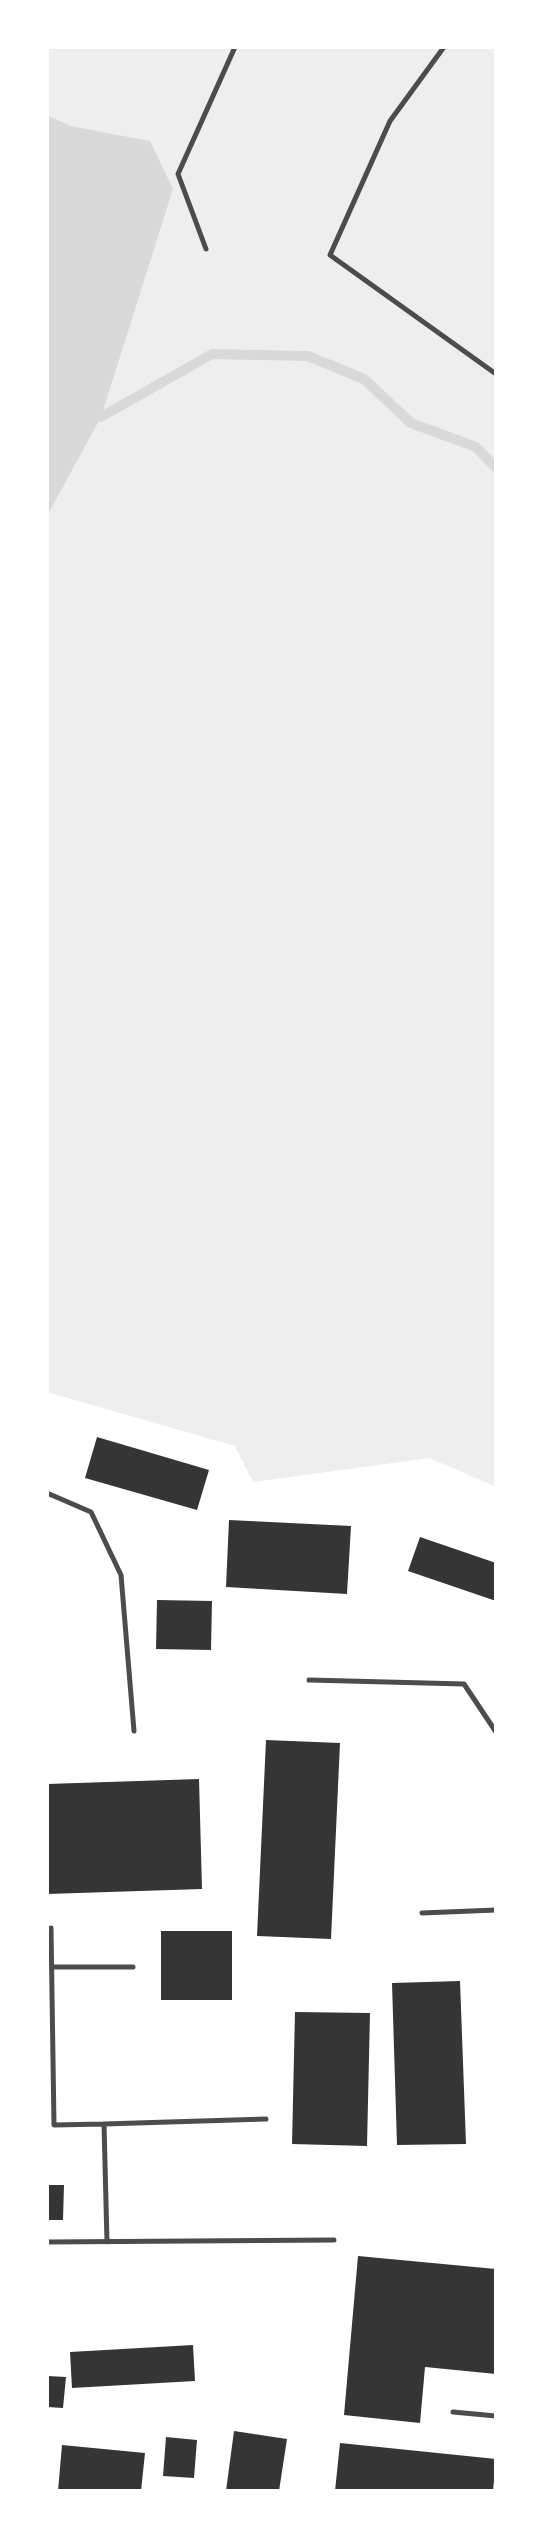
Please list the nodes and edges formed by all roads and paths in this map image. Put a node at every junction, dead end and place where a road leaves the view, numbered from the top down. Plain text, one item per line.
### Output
1 (235, 47) edge
2 (444, 47) edge
3 (206, 248) dead end
4 (496, 374) edge
5 (47, 1493) edge
6 (309, 1680) dead end
7 (134, 1731) dead end
8 (496, 1732) edge
9 (496, 1910) edge
10 (422, 1913) dead end
11 (51, 1928) dead end
12 (52, 1967) junction
13 (133, 1967) dead end
14 (266, 2119) dead end
15 (104, 2124) junction
16 (334, 2240) dead end
17 (47, 2242) edge
18 (107, 2242) junction
19 (453, 2412) dead end
20 (496, 2416) edge

1 - 3 lane
2 - 4 lane
5 - 7 lane
6 - 8 lane
9 - 10 lane
11 - 12 lane
12 - 13 lane
12 - 15 lane
14 - 15 lane
15 - 18 lane
16 - 18 lane
17 - 18 lane
19 - 20 lane

